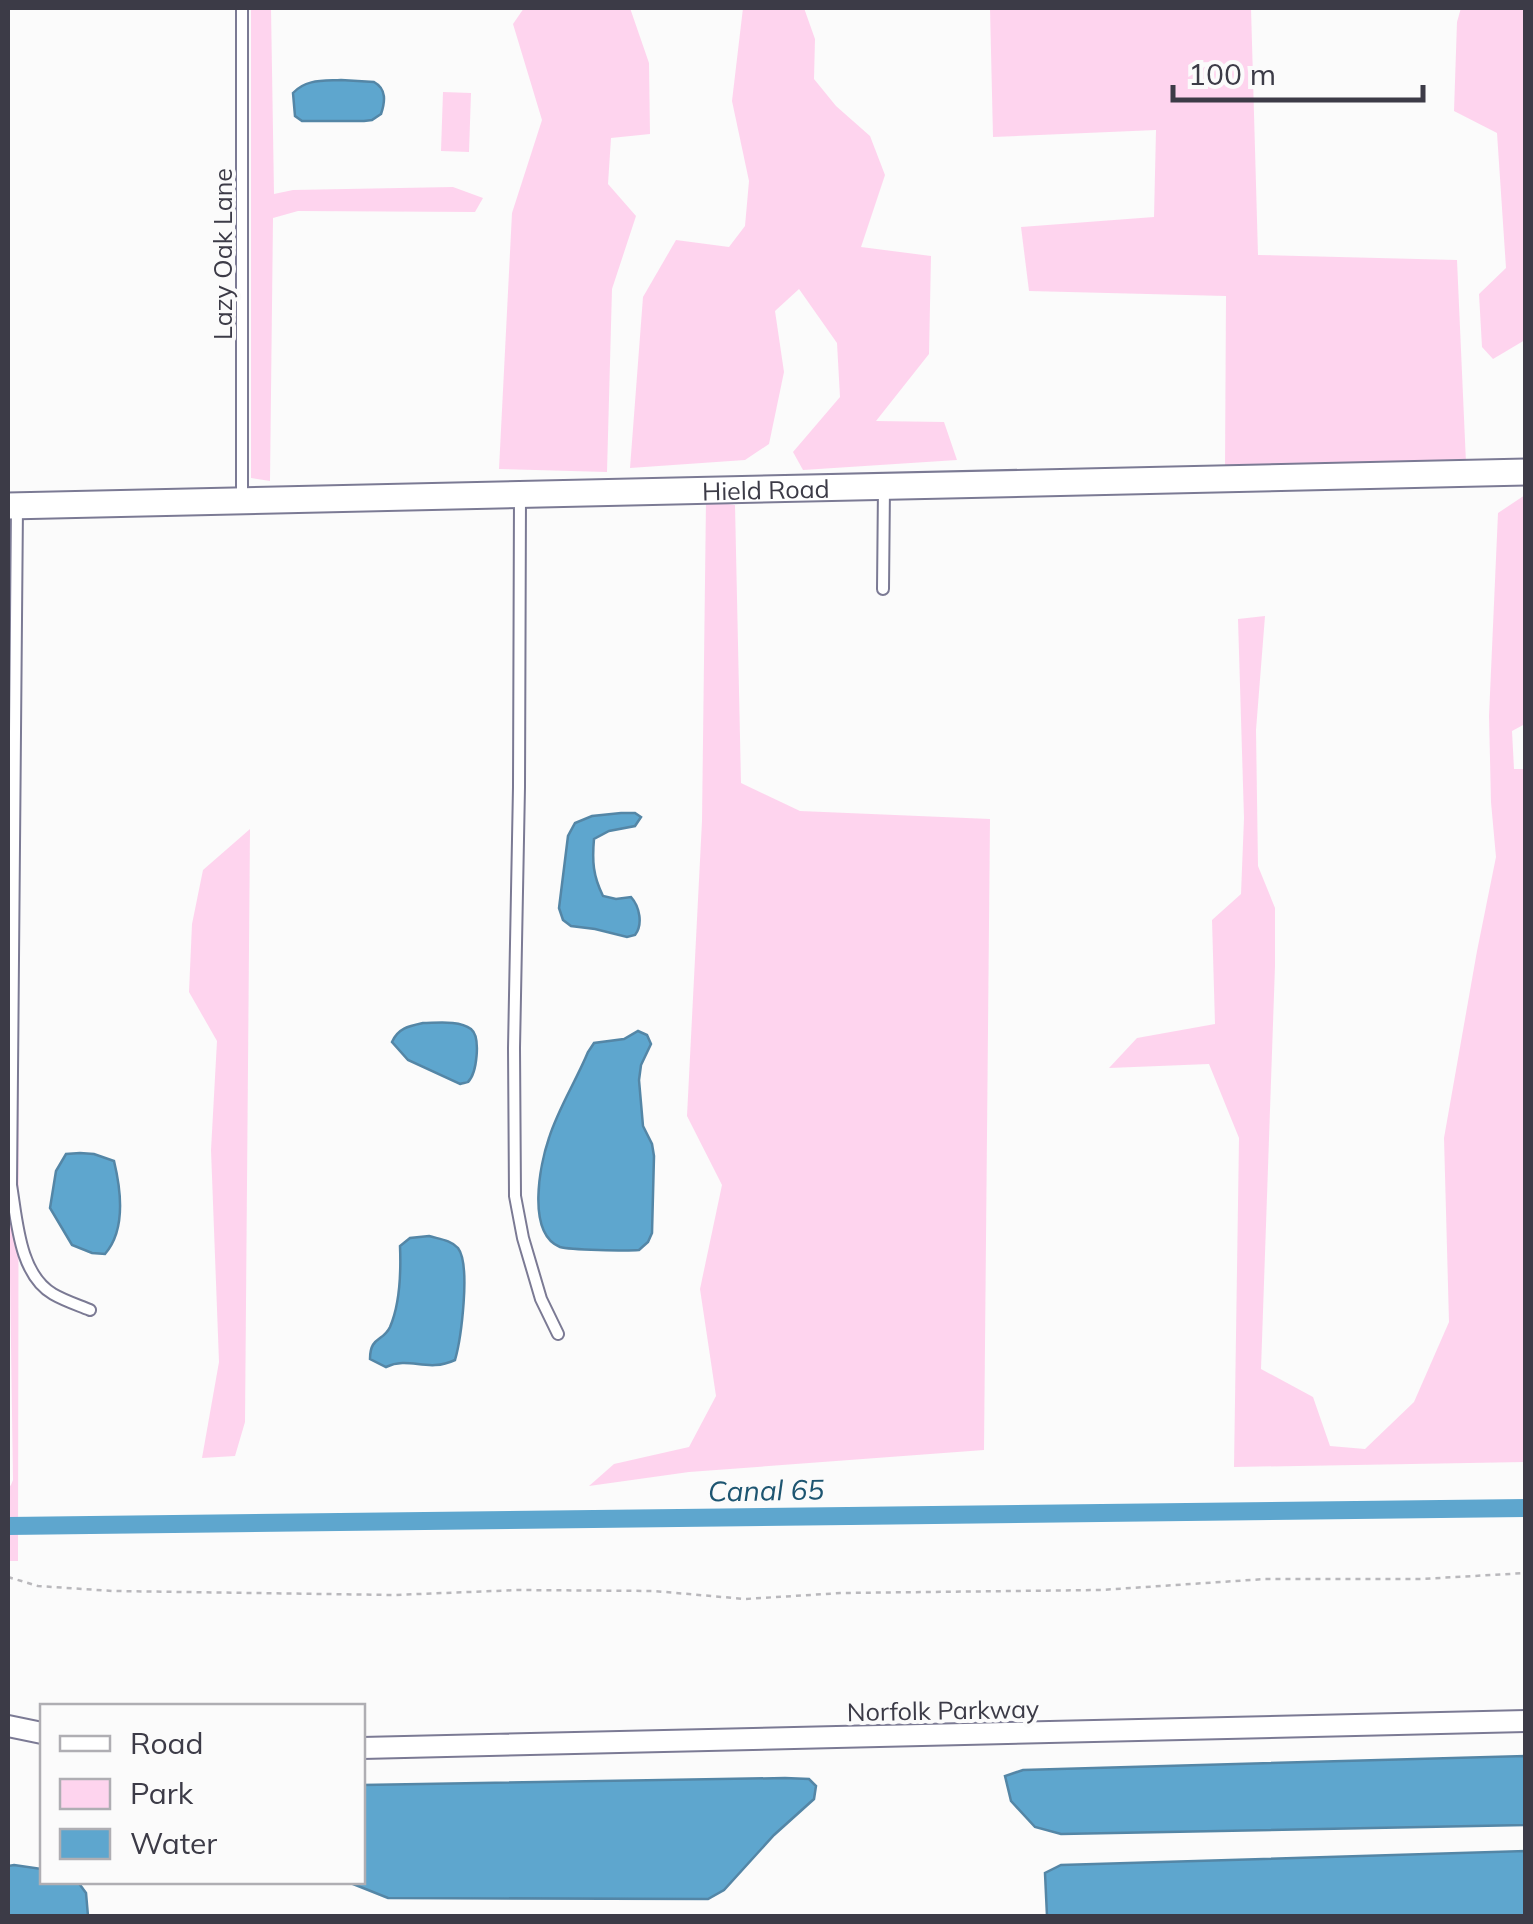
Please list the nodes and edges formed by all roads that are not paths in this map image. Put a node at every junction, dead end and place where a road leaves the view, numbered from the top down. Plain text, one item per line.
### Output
1 (242, 8) edge
2 (1526, 472) edge
3 (884, 486) junction
4 (520, 494) junction
5 (242, 500) junction
6 (12, 506) edge
7 (883, 589) dead end
8 (90, 1310) dead end
9 (558, 1334) dead end
10 (1526, 1722) edge
11 (8, 1726) edge
12 (40, 1733) edge
13 (365, 1748) edge

1 - 5 lane, Lazy Oak Lane
2 - 3 street, Hield Road
3 - 4 street, Hield Road
3 - 7 lane
4 - 5 street, Hield Road
4 - 9 lane
5 - 6 street, Hield Road
6 - 8 lane
10 - 13 street, Norfolk Parkway
11 - 12 street

